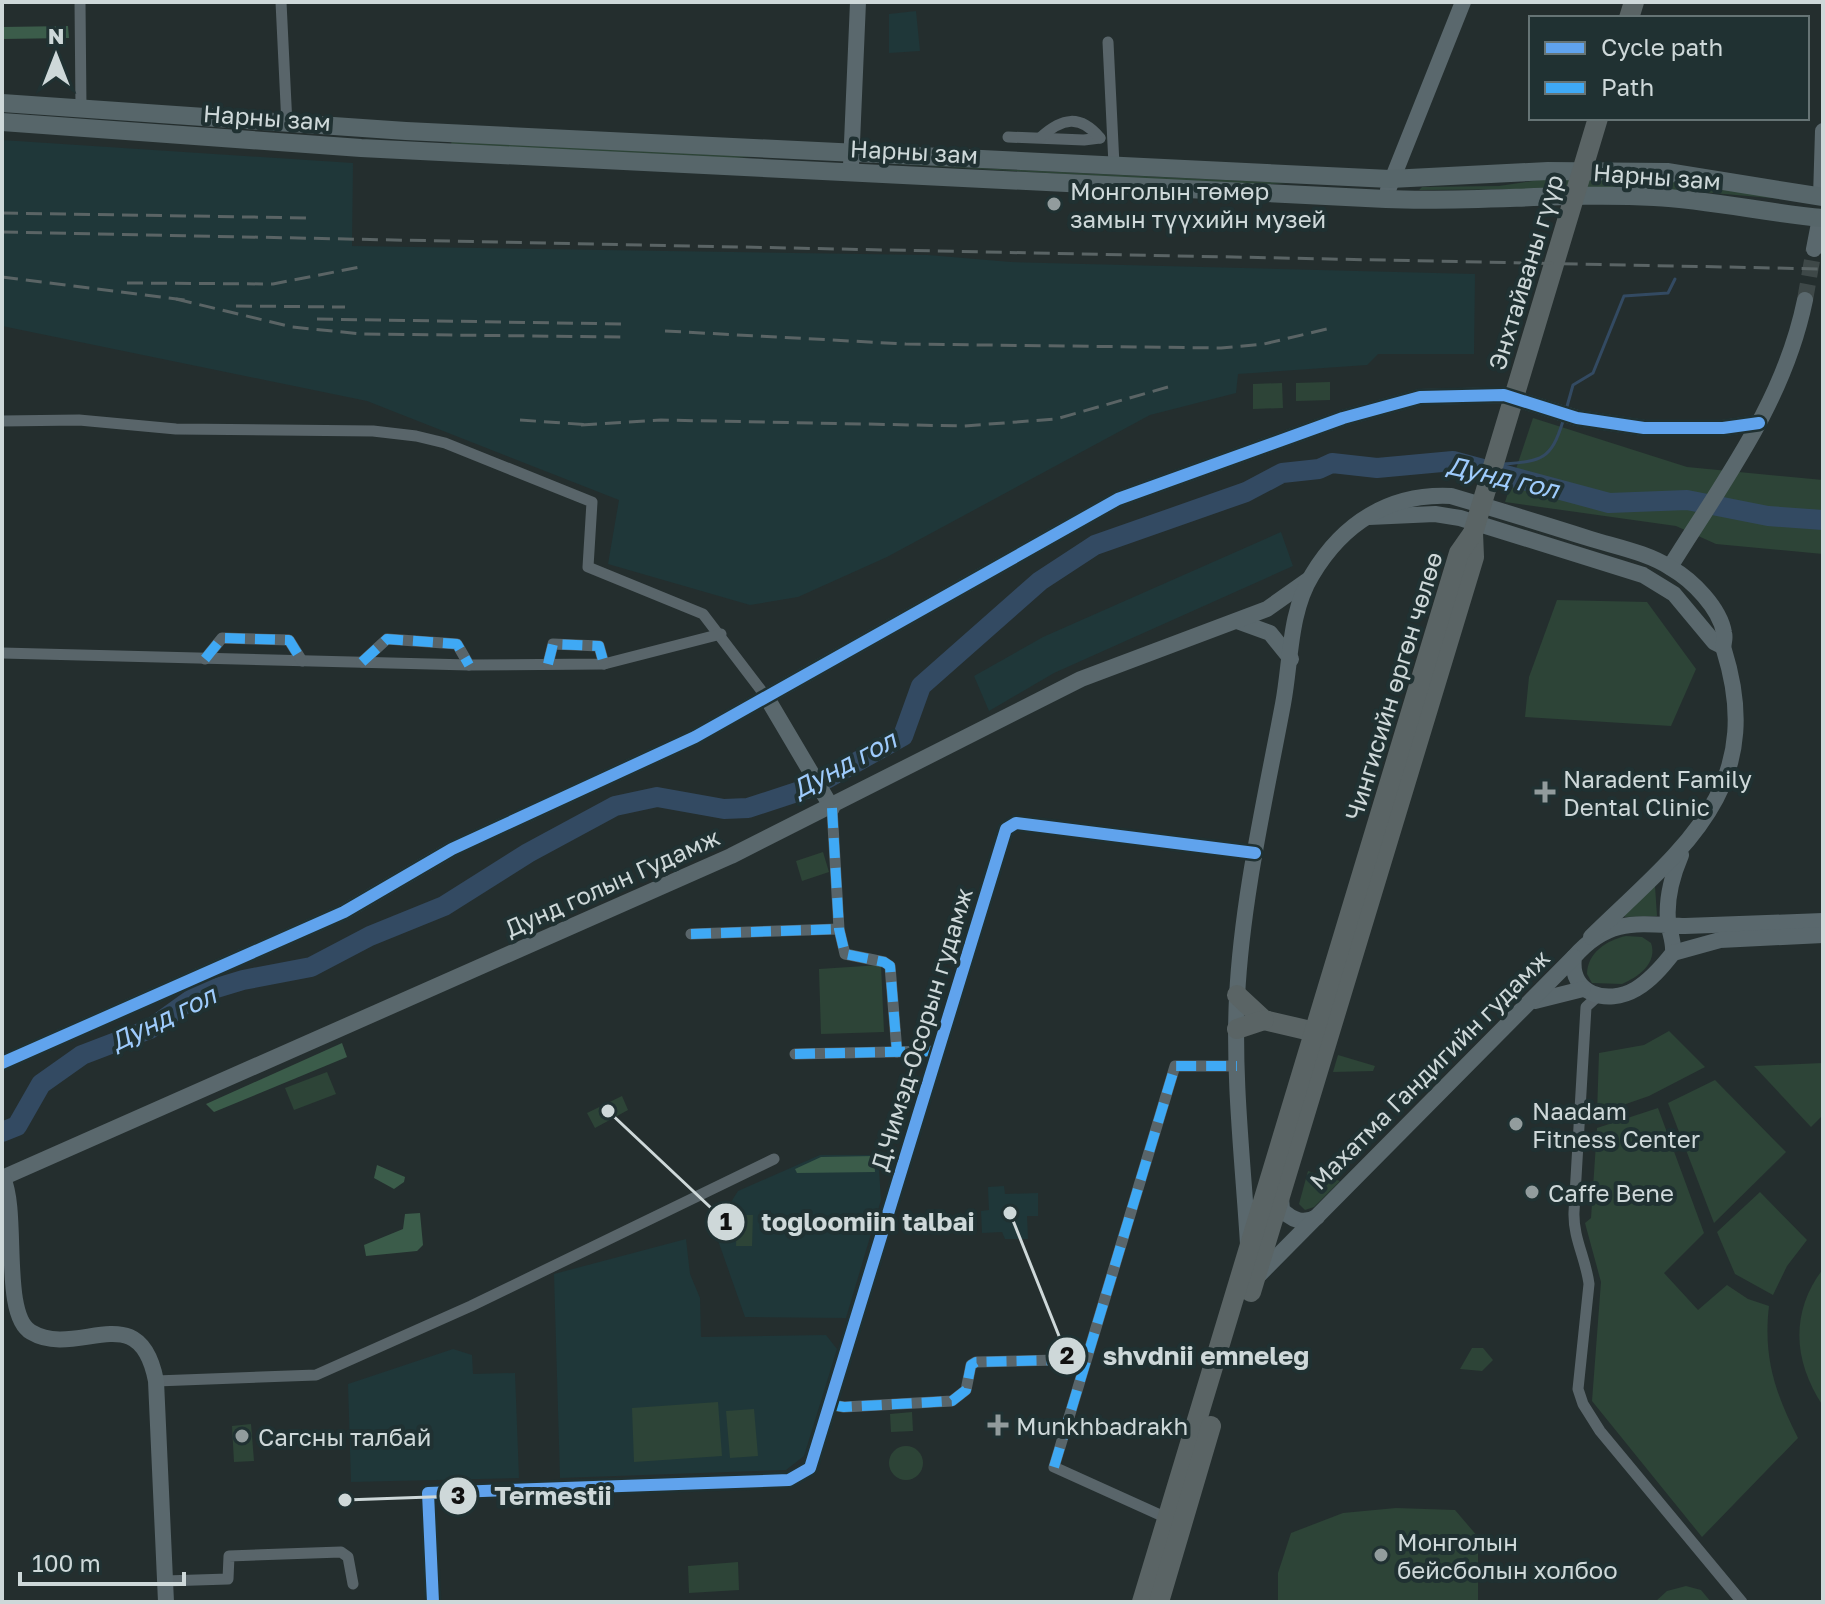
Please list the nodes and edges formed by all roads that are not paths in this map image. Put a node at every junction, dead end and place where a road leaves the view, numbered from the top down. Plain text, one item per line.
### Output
1 (80, 2) edge
2 (281, 2) edge
3 (858, 2) edge
4 (1463, 2) edge
5 (1108, 42) dead end
6 (2, 103) edge
7 (81, 108) junction
8 (1597, 120) edge
9 (2, 122) edge
10 (287, 125) junction
11 (1823, 131) edge
12 (437, 133) junction
13 (1008, 137) dead end
14 (1041, 137) junction
15 (398, 149) junction
16 (851, 162) junction
17 (1114, 165) junction
18 (1390, 179) junction
19 (1822, 197) edge
20 (1386, 199) junction
21 (1821, 218) edge
22 (1814, 249) tunnel mouth
23 (1805, 300) tunnel mouth
24 (2, 421) edge
25 (1759, 423) junction
26 (1369, 517) junction
27 (1473, 533) junction
28 (1670, 567) junction
29 (1310, 578) junction
30 (1237, 621) junction
31 (721, 634) junction
32 (1722, 646) junction
33 (2, 653) edge
34 (205, 659) junction
35 (1291, 659) junction
36 (302, 661) junction
37 (362, 662) junction
38 (548, 664) junction
39 (604, 664) junction
40 (469, 665) junction
41 (767, 698) junction
42 (832, 808) junction
43 (1683, 850) junction
44 (1255, 853) junction
45 (1823, 921) edge
46 (1668, 925) junction
47 (839, 929) junction
48 (691, 934) dead end
49 (1823, 935) edge
50 (1591, 937) junction
51 (1673, 953) junction
52 (1574, 957) junction
53 (1590, 992) junction
54 (1237, 995) junction
55 (1533, 1001) junction
56 (1264, 1020) junction
57 (1237, 1029) junction
58 (1315, 1032) junction
59 (937, 1051) junction
60 (897, 1052) junction
61 (795, 1054) dead end
62 (2, 1063) edge
63 (1237, 1066) junction
64 (774, 1159) dead end
65 (2, 1178) edge
66 (1281, 1198) junction
67 (1319, 1216) junction
68 (1248, 1254) junction
69 (1255, 1279) junction
70 (8, 1298) edge
71 (1082, 1370) junction
72 (156, 1381) junction
73 (832, 1405) junction
74 (1169, 1519) junction
75 (1151, 1575) junction
76 (165, 1581) junction
77 (353, 1584) dead end
78 (166, 1602) edge
79 (433, 1602) edge
80 (1134, 1602) edge
81 (1142, 1602) edge
82 (1159, 1602) edge
83 (1742, 1602) edge

1 - 7 street
2 - 10 street
3 - 16 main road
4 - 18 main road
5 - 17 street
6 - 7 main road, Нарны зам
7 - 10 main road, Нарны зам
8 - 27 highway, Энхтайваны гүүр
9 - 15 main road, Нарны зам
10 - 12 main road, Нарны зам
11 - 19 main road
12 - 15 main road
12 - 16 main road, Нарны зам
13 - 14 street
14 - 14 street
15 - 16 main road, Нарны зам
16 - 17 main road, Нарны зам
16 - 20 main road, Нарны зам
17 - 18 main road, Нарны зам
18 - 19 main road, Нарны зам
18 - 20 main road
20 - 21 main road, Нарны зам
21 - 22 main road
23 - 25 main road
24 - 31 street
25 - 28 main road
25 - 41 main road
26 - 28 main road
26 - 29 main road
26 - 32 main road
27 - 58 highway, Чингисийн өргөн чөлөө
27 - 66 highway, Чингисийн өргөн чөлөө
28 - 32 main road
29 - 30 main road, Дунд голын Гудамж
29 - 35 main road
30 - 35 main road
30 - 42 main road, Дунд голын Гудамж
31 - 39 street
31 - 41 street
32 - 43 main road
33 - 34 street
34 - 36 street
34 - 36 street
35 - 44 main road
36 - 37 street
37 - 40 street
37 - 40 street
38 - 39 street
38 - 39 street
38 - 40 street
41 - 42 main road
41 - 62 main road
42 - 47 street
42 - 65 main road, Дунд голын Гудамж
43 - 46 main road
43 - 50 main road, Махатма Гандигийн гудамж
44 - 54 main road
44 - 59 street, Д.Чимэд-Осорын гудамж
45 - 46 main road
46 - 50 main road
46 - 51 main road
47 - 48 street
47 - 60 street
49 - 51 main road
50 - 52 main road, Махатма Гандигийн гудамж
51 - 53 main road
52 - 53 main road
52 - 55 main road, Махатма Гандигийн гудамж
53 - 55 main road
53 - 83 street
54 - 56 highway
54 - 57 main road
55 - 67 main road, Махатма Гандигийн гудамж
56 - 57 highway
56 - 58 highway
57 - 63 main road
58 - 68 highway, Чингисийн өргөн чөлөө
59 - 60 street
59 - 73 street, Д.Чимэд-Осорын гудамж
60 - 61 street
63 - 68 main road
63 - 71 street
64 - 72 street
65 - 70 main road
66 - 67 main road
66 - 69 highway, Чингисийн өргөн чөлөө
67 - 69 main road, Махатма Гандигийн гудамж
68 - 74 highway, Чингисийн өргөн чөлөө
69 - 82 highway, Чингисийн өргөн чөлөө
70 - 72 main road
71 - 73 street
71 - 74 street
72 - 76 main road
73 - 79 street, Д.Чимэд-Осорын гудамж
74 - 75 highway, Чингисийн өргөн чөлөө
75 - 80 highway
75 - 81 highway, Чингисийн өргөн чөлөө
76 - 77 street
76 - 78 main road

